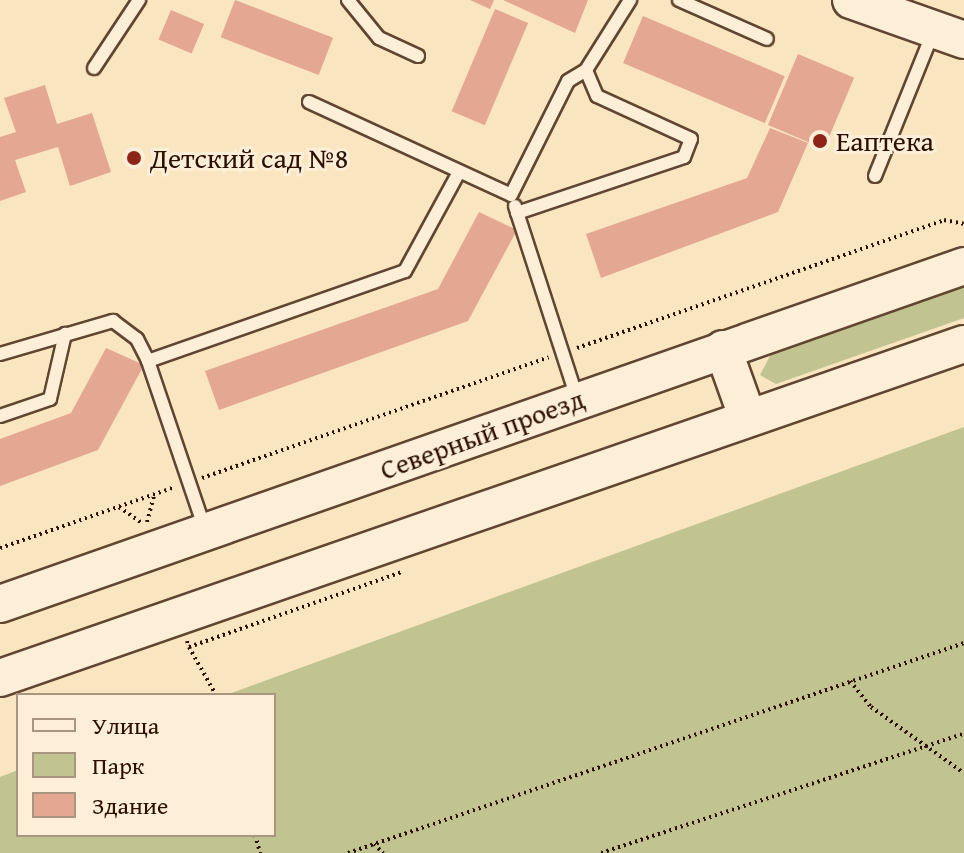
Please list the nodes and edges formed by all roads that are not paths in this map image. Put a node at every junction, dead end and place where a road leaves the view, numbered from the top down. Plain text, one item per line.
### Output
1 (139, 0) edge
2 (348, 0) edge
3 (630, 0) edge
4 (679, 0) edge
5 (851, 0) edge
6 (767, 39) dead end
7 (952, 44) edge
8 (418, 56) dead end
9 (94, 68) dead end
10 (586, 70) junction
11 (309, 102) dead end
12 (459, 172) junction
13 (875, 176) dead end
14 (511, 195) junction
15 (517, 213) junction
16 (964, 266) edge
17 (65, 334) junction
18 (964, 344) edge
19 (723, 349) junction
20 (0, 354) edge
21 (148, 361) junction
22 (578, 400) junction
23 (0, 416) edge
24 (747, 416) junction
25 (206, 532) junction
26 (0, 604) edge
27 (0, 678) edge

1 - 9 lane
2 - 8 lane
3 - 10 lane
4 - 6 lane
5 - 7 main road
7 - 13 lane
10 - 14 lane
10 - 15 lane
11 - 12 lane
12 - 14 lane
12 - 21 lane
14 - 15 lane
15 - 22 lane
16 - 19 main road, Северный проезд
17 - 20 lane
17 - 21 lane
17 - 23 lane
18 - 24 main road
19 - 22 main road, Северный проезд
19 - 24 main road
21 - 25 lane
22 - 25 main road, Северный проезд
24 - 27 main road
25 - 26 main road, Северный проезд

